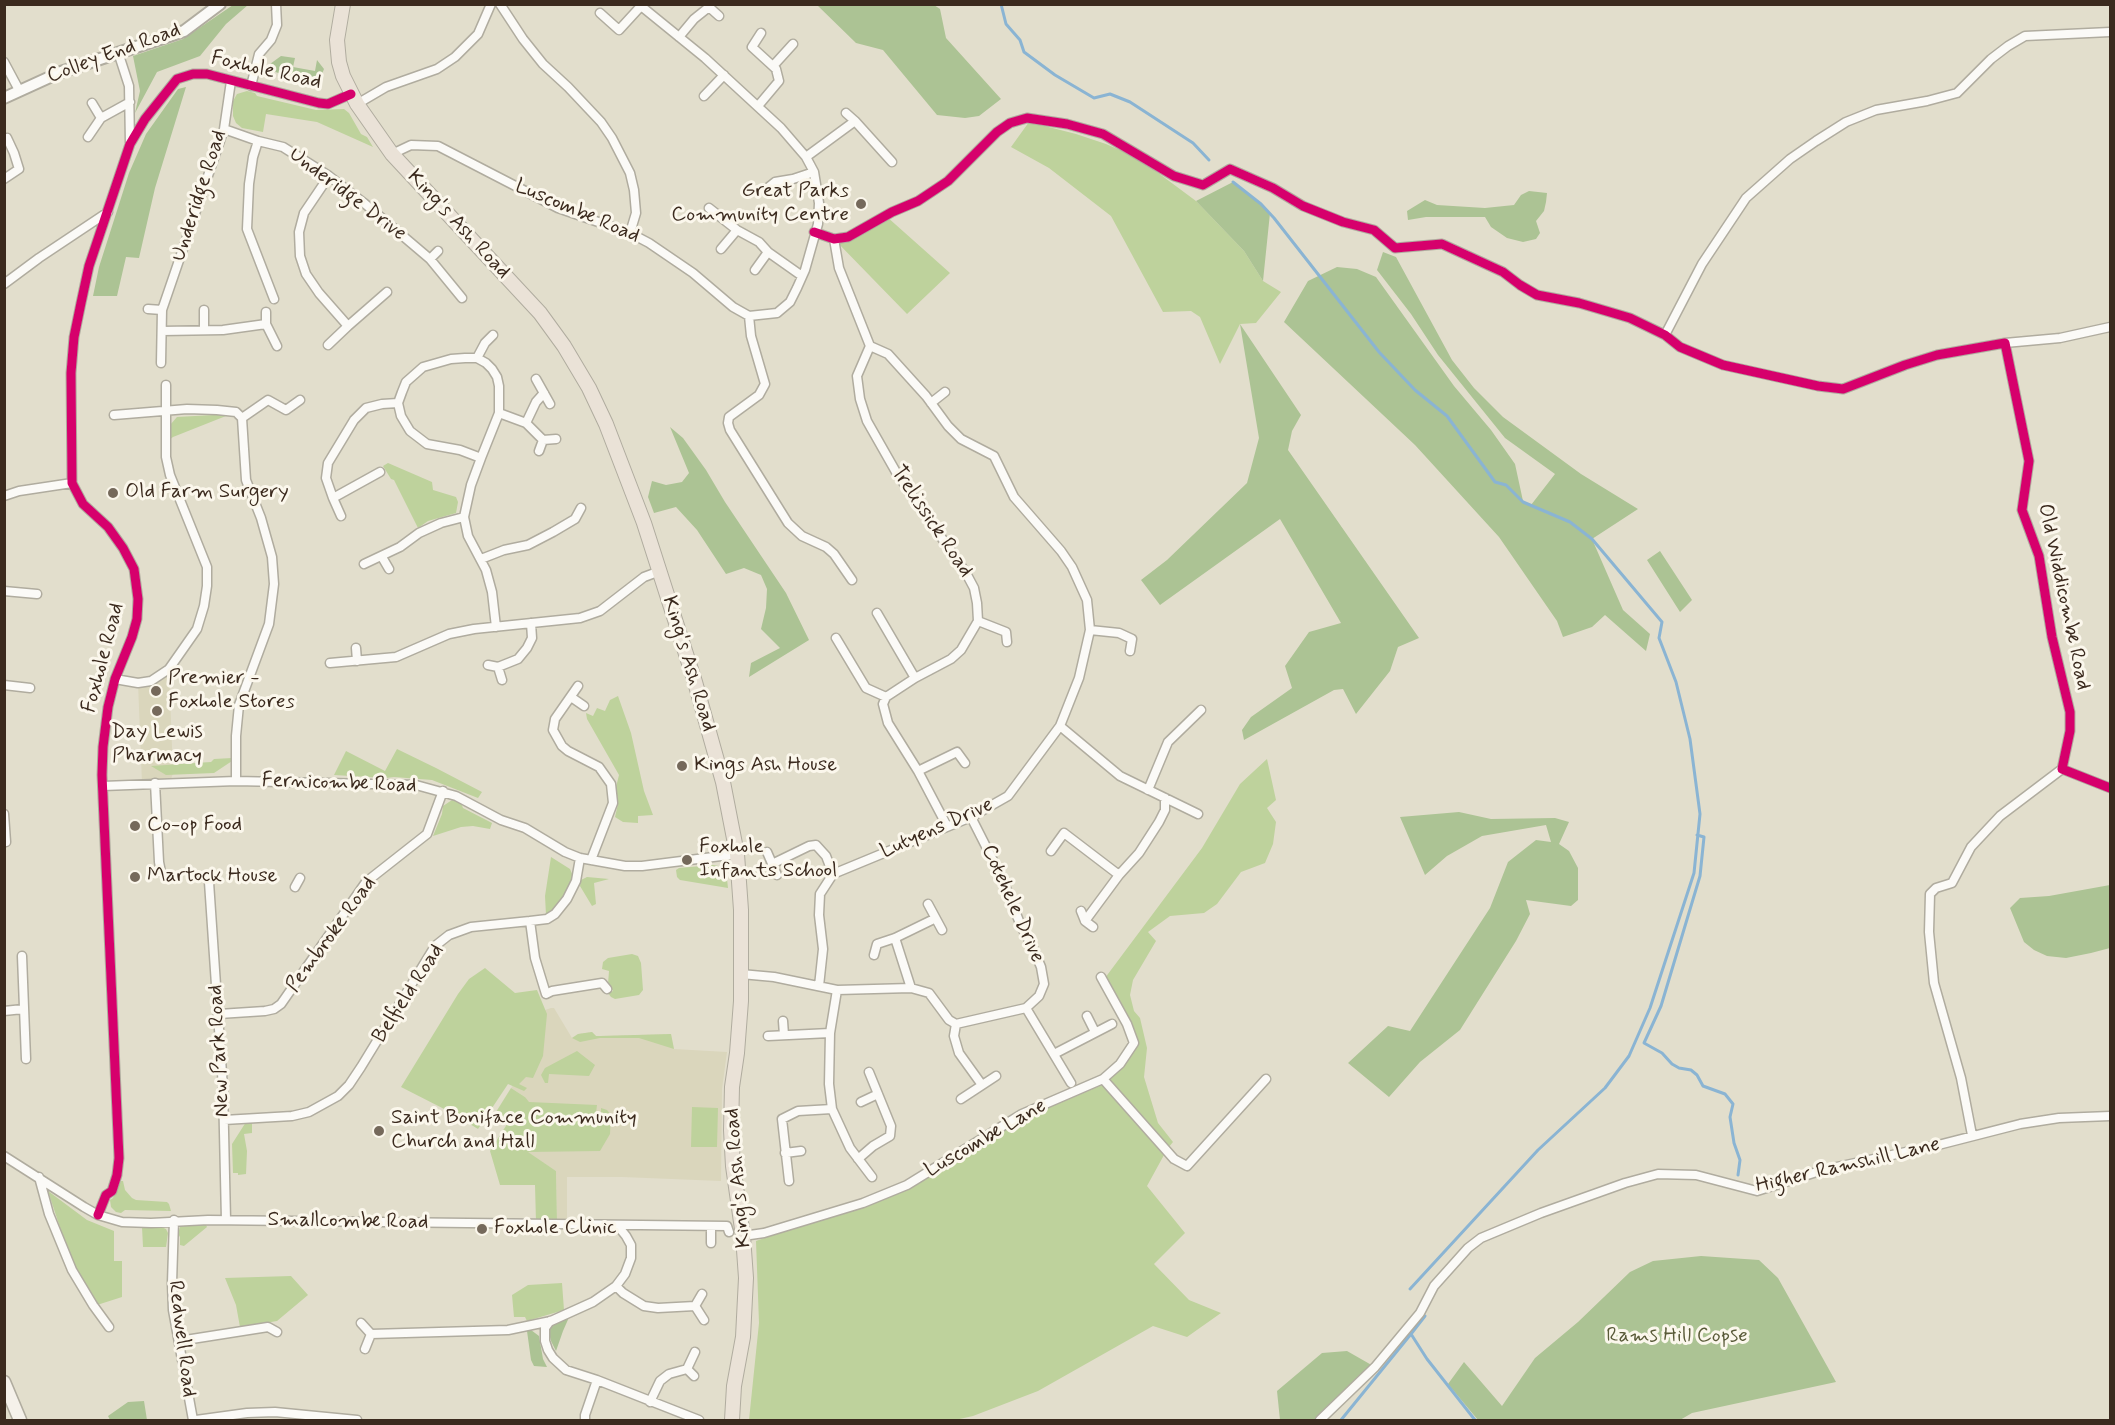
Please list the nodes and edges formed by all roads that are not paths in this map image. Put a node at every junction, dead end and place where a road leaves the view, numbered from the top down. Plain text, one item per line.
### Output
1 (220, 4) edge
2 (276, 4) edge
3 (343, 4) edge
4 (491, 4) edge
5 (500, 4) edge
6 (642, 5) edge
7 (600, 13) dead end
8 (719, 16) dead end
9 (2110, 32) edge
10 (761, 33) dead end
11 (679, 37) junction
12 (793, 44) dead end
13 (118, 52) junction
14 (4, 62) edge
15 (773, 66) junction
16 (724, 75) junction
17 (231, 81) junction
18 (251, 86) junction
19 (19, 90) junction
20 (704, 96) dead end
21 (4, 98) edge
22 (354, 99) junction
23 (130, 102) junction
24 (92, 103) dead end
25 (758, 106) junction
26 (846, 113) dead end
27 (100, 118) junction
28 (855, 121) junction
29 (224, 129) junction
30 (88, 137) dead end
31 (7, 138) dead end
32 (258, 141) junction
33 (130, 144) junction
34 (393, 154) junction
35 (806, 157) junction
36 (892, 162) dead end
37 (814, 172) junction
38 (329, 177) junction
39 (4, 178) edge
40 (765, 189) dead end
41 (709, 208) dead end
42 (108, 212) junction
43 (737, 230) junction
44 (814, 232) junction
45 (630, 233) junction
46 (834, 239) junction
47 (721, 249) dead end
48 (438, 251) dead end
49 (768, 252) junction
50 (430, 259) junction
51 (755, 270) dead end
52 (802, 276) junction
53 (4, 285) edge
54 (387, 292) dead end
55 (462, 298) dead end
56 (273, 300) dead end
57 (148, 309) dead end
58 (162, 309) junction
59 (204, 310) dead end
60 (266, 312) dead end
61 (749, 316) junction
62 (266, 324) junction
63 (348, 326) junction
64 (2110, 327) edge
65 (204, 330) junction
66 (162, 331) junction
67 (493, 335) dead end
68 (1665, 335) junction
69 (2005, 343) junction
70 (328, 345) dead end
71 (870, 345) junction
72 (277, 346) dead end
73 (477, 358) junction
74 (161, 363) dead end
75 (536, 379) dead end
76 (165, 386) dead end
77 (945, 392) dead end
78 (544, 393) junction
79 (300, 400) dead end
80 (398, 403) junction
81 (931, 403) junction
82 (550, 404) dead end
83 (167, 411) junction
84 (499, 413) junction
85 (114, 415) dead end
86 (242, 418) junction
87 (526, 423) junction
88 (556, 439) dead end
89 (543, 440) junction
90 (539, 451) dead end
91 (481, 458) junction
92 (380, 472) dead end
93 (72, 483) junction
94 (4, 496) edge
95 (333, 498) junction
96 (581, 508) dead end
97 (341, 516) dead end
98 (464, 517) junction
99 (575, 519) junction
100 (583, 525) dead end
101 (382, 557) junction
102 (481, 560) junction
103 (364, 564) dead end
104 (389, 569) dead end
105 (660, 571) junction
106 (852, 580) dead end
107 (4, 591) edge
108 (37, 594) dead end
109 (877, 613) dead end
110 (978, 621) junction
111 (531, 623) junction
112 (1014, 626) dead end
113 (496, 627) junction
114 (1090, 630) junction
115 (1006, 632) junction
116 (1142, 635) dead end
117 (836, 638) dead end
118 (1132, 639) junction
119 (1007, 642) dead end
120 (356, 648) dead end
121 (1130, 651) dead end
122 (357, 661) junction
123 (330, 663) dead end
124 (488, 664) dead end
125 (498, 667) junction
126 (915, 678) junction
127 (115, 679) junction
128 (502, 680) dead end
129 (4, 686) edge
130 (578, 686) dead end
131 (30, 688) dead end
132 (571, 697) junction
133 (886, 697) junction
134 (584, 706) dead end
135 (1201, 710) dead end
136 (1060, 726) junction
137 (954, 741) dead end
138 (957, 752) junction
139 (965, 763) dead end
140 (2062, 770) junction
141 (918, 771) junction
142 (236, 781) junction
143 (155, 783) junction
144 (103, 786) junction
145 (2110, 788) edge
146 (1148, 790) junction
147 (443, 791) junction
148 (1165, 798) junction
149 (1198, 814) dead end
150 (5, 816) edge
151 (971, 817) junction
152 (947, 826) junction
153 (6, 842) edge
154 (1051, 851) dead end
155 (767, 852) dead end
156 (737, 854) junction
157 (580, 858) junction
158 (591, 860) junction
159 (772, 864) junction
160 (161, 872) dead end
161 (833, 874) junction
162 (777, 875) dead end
163 (1119, 875) junction
164 (300, 879) dead end
165 (209, 882) dead end
166 (295, 887) dead end
167 (928, 904) dead end
168 (1081, 911) dead end
169 (934, 919) junction
170 (530, 921) junction
171 (942, 930) dead end
172 (895, 938) junction
173 (874, 955) dead end
174 (21, 956) dead end
175 (741, 974) junction
176 (1101, 977) dead end
177 (604, 983) dead end
178 (819, 986) junction
179 (911, 988) junction
180 (837, 990) junction
181 (1026, 1008) junction
182 (23, 1010) junction
183 (4, 1011) edge
184 (219, 1014) junction
185 (1087, 1016) dead end
186 (783, 1021) dead end
187 (956, 1024) junction
188 (1112, 1024) dead end
189 (1095, 1032) junction
190 (830, 1033) junction
191 (784, 1035) junction
192 (768, 1036) dead end
193 (1054, 1054) junction
194 (26, 1059) dead end
195 (869, 1072) dead end
196 (996, 1076) dead end
197 (1103, 1079) junction
198 (1266, 1079) dead end
199 (1071, 1083) dead end
200 (982, 1085) junction
201 (878, 1094) junction
202 (961, 1099) dead end
203 (861, 1102) dead end
204 (832, 1109) junction
205 (2110, 1116) edge
206 (224, 1120) junction
207 (1972, 1135) junction
208 (801, 1151) dead end
209 (785, 1153) junction
210 (4, 1156) edge
211 (858, 1159) junction
212 (39, 1177) junction
213 (872, 1178) dead end
214 (789, 1181) dead end
215 (98, 1215) junction
216 (174, 1220) junction
217 (226, 1220) junction
218 (618, 1226) junction
219 (711, 1227) junction
220 (736, 1234) junction
221 (711, 1243) dead end
222 (615, 1286) junction
223 (702, 1294) dead end
224 (695, 1306) junction
225 (704, 1320) dead end
226 (550, 1321) junction
227 (361, 1323) dead end
228 (109, 1327) dead end
229 (277, 1332) dead end
230 (371, 1334) junction
231 (179, 1341) junction
232 (365, 1349) dead end
233 (695, 1352) dead end
234 (687, 1369) junction
235 (694, 1376) dead end
236 (597, 1380) junction
237 (4, 1382) edge
238 (650, 1402) junction
239 (20, 1420) edge
240 (194, 1420) edge
241 (357, 1420) edge
242 (585, 1420) edge
243 (699, 1420) edge
244 (732, 1420) edge
245 (1320, 1420) edge

1 - 13 street, Colley End Road
2 - 18 street
3 - 22 highway, King's Ash Road
4 - 22 street, Foxhole Road
5 - 45 street
6 - 7 street
6 - 11 street
8 - 11 street
9 - 68 street
10 - 15 street
11 - 16 street
12 - 15 street
13 - 19 street, Colley End Road
13 - 23 street
14 - 19 street
15 - 25 street
16 - 20 street
16 - 25 street
17 - 18 street, Foxhole Road
17 - 29 street, Underidge Road
17 - 33 street, Foxhole Road
18 - 22 street, Foxhole Road
19 - 21 street, Colley End Road
22 - 34 highway, King's Ash Road
23 - 27 street
23 - 33 street
24 - 27 street
25 - 35 street
26 - 28 street
27 - 30 street
28 - 35 street
28 - 36 street
29 - 32 street, Underidge Drive
29 - 58 street, Underidge Road
31 - 39 street
32 - 38 street, Underidge Drive
32 - 56 street
33 - 42 street, Foxhole Road
34 - 45 street, Luscombe Road
34 - 105 highway, King's Ash Road
35 - 37 street
37 - 40 street
37 - 44 street
38 - 50 street, Underidge Drive
38 - 63 street
41 - 43 street
42 - 53 street
42 - 93 street, Foxhole Road
43 - 47 street
43 - 49 street
44 - 46 street
44 - 52 street
45 - 61 street, Luscombe Road
46 - 68 street
46 - 71 street
48 - 50 street
49 - 51 street
49 - 52 street
50 - 55 street, Underidge Drive
52 - 61 street
54 - 63 street
57 - 58 street
58 - 66 street, Underidge Road
59 - 65 street
60 - 62 street
61 - 106 street
62 - 65 street
62 - 72 street
63 - 70 street
64 - 69 street
65 - 66 street
66 - 74 street, Underidge Road
67 - 73 street
68 - 69 street
69 - 140 street, Old Widdicombe Road
71 - 81 street, Lutyens Drive
71 - 110 street, Trelissick Road
73 - 80 street
73 - 84 street
75 - 78 street
76 - 83 street
77 - 81 street
78 - 82 street
78 - 87 street
79 - 86 street
80 - 91 street
80 - 95 street
81 - 114 street, Lutyens Drive
83 - 85 street
83 - 86 street
83 - 127 street
84 - 87 street
84 - 91 street
86 - 142 street
87 - 89 street
88 - 89 street
89 - 90 street
91 - 98 street
92 - 95 street
93 - 94 street
93 - 127 street, Foxhole Road
95 - 97 street
96 - 99 street
98 - 101 street
98 - 102 street
99 - 100 street
99 - 102 street
101 - 103 street
101 - 104 street
102 - 113 street
105 - 111 street
105 - 156 highway, King's Ash Road
107 - 108 street
109 - 126 street
110 - 115 street
110 - 126 street
111 - 113 street
111 - 125 street
112 - 115 street
113 - 122 street
114 - 118 street
114 - 136 street, Lutyens Drive
115 - 119 street
116 - 118 street
117 - 133 street
118 - 121 street
120 - 122 street
122 - 123 street
124 - 125 street
125 - 128 street
126 - 133 street
127 - 144 street, Foxhole Road
129 - 131 street
130 - 132 street
132 - 134 street
132 - 158 street
133 - 141 street
135 - 146 street
136 - 146 street
136 - 151 street, Lutyens Drive
137 - 138 street
138 - 139 street
138 - 141 street
140 - 145 street
140 - 207 street
141 - 152 street
142 - 143 street, Fernicombe Road
142 - 147 street, Fernicombe Road
143 - 144 street, Fernicombe Road
143 - 160 street
144 - 215 street, Foxhole Road
146 - 148 street
147 - 157 street, Fernicombe Road
147 - 184 street, Pembroke Road
148 - 149 street
148 - 163 street
150 - 153 street
151 - 152 street, Lutyens Drive
151 - 181 street, Cotehele Drive
152 - 161 street, Lutyens Drive
154 - 163 street
155 - 159 street
156 - 158 street, Fernicombe Road
156 - 175 highway, King's Ash Road
157 - 158 street, Fernicombe Road
157 - 170 street, Belfield Road
159 - 161 street
159 - 162 street
161 - 178 street
163 - 168 street
164 - 166 street
165 - 184 street, New Park Road
167 - 169 street
169 - 171 street
169 - 172 street
170 - 177 street
170 - 206 street, Belfield Road
172 - 173 street
172 - 179 street
174 - 182 street
175 - 178 street
175 - 220 highway, King's Ash Road
176 - 197 street
178 - 180 street
179 - 180 street
179 - 187 street
180 - 190 street
181 - 187 street
181 - 193 street
182 - 183 street
182 - 194 street
184 - 206 street, New Park Road
185 - 189 street
186 - 191 street
187 - 200 street
188 - 189 street
189 - 193 street
190 - 191 street
190 - 204 street
191 - 192 street
193 - 199 street
195 - 201 street
196 - 200 street
197 - 198 street
197 - 220 street, Luscombe Lane
200 - 202 street
201 - 203 street
201 - 211 street
204 - 209 street
204 - 211 street
205 - 207 street, Higher Ramshill Lane
206 - 217 street, New Park Road
207 - 245 street, Higher Ramshill Lane
208 - 209 street
209 - 214 street
210 - 212 street, Smallcombe Road
211 - 213 street
212 - 215 street, Smallcombe Road
212 - 228 street
215 - 216 street, Smallcombe Road
216 - 217 street, Smallcombe Road
216 - 231 street, Redwell Road
217 - 218 street, Smallcombe Road
218 - 219 street, Smallcombe Road
218 - 222 street
219 - 220 street, Smallcombe Road
219 - 221 street
220 - 244 highway, King's Ash Road
222 - 224 street
222 - 226 street
223 - 224 street
224 - 225 street
226 - 230 street
226 - 236 street
227 - 230 street
229 - 231 street
230 - 232 street
231 - 240 street, Redwell Road
233 - 234 street
234 - 235 street
234 - 238 street
236 - 238 street
236 - 242 street
237 - 239 main road
238 - 243 street
240 - 241 street

